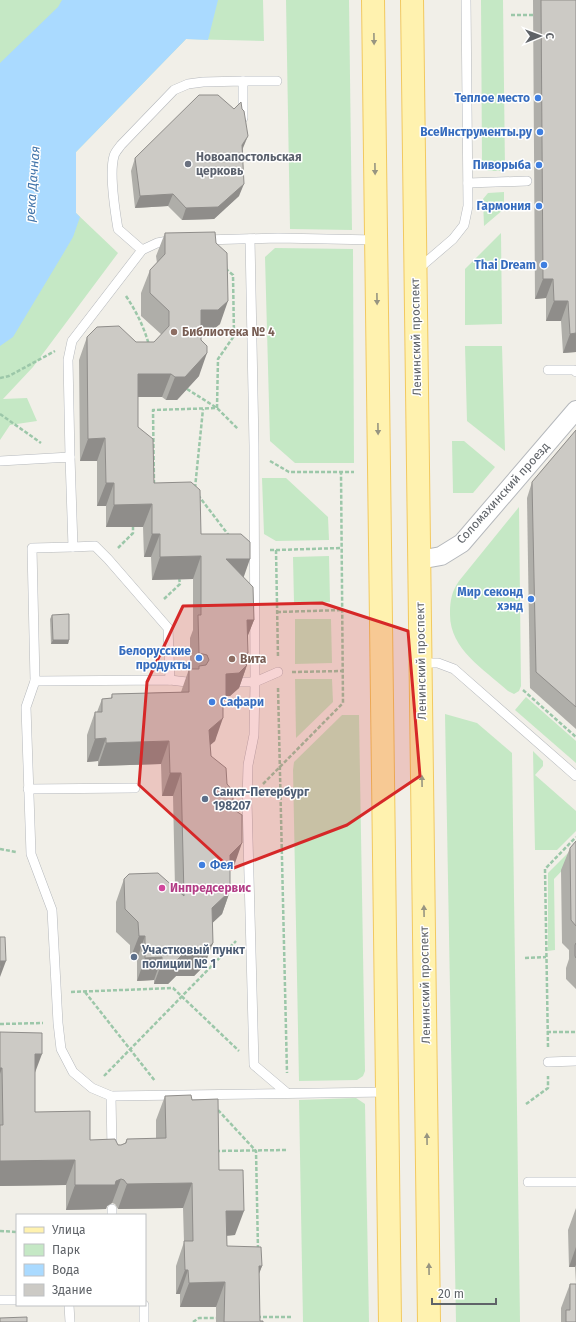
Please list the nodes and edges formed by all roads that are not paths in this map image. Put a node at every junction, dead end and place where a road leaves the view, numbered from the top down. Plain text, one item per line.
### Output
1 (373, 0) edge
2 (412, 0) edge
3 (466, 0) edge
4 (243, 81) junction
5 (277, 81) dead end
6 (243, 118) edge
7 (527, 181) dead end
8 (468, 183) junction
9 (250, 239) junction
10 (181, 240) edge
11 (196, 240) edge
12 (376, 240) junction
13 (142, 250) junction
14 (416, 271) junction
15 (548, 370) dead end
16 (576, 372) edge
17 (576, 410) edge
18 (66, 457) junction
19 (0, 461) edge
20 (73, 547) junction
21 (419, 560) junction
22 (421, 663) junction
23 (278, 672) road end
24 (170, 680) junction
25 (35, 681) junction
26 (239, 682) edge
27 (255, 682) junction
28 (195, 683) edge
29 (576, 776) edge
30 (135, 788) dead end
31 (28, 789) junction
32 (576, 1061) edge
33 (548, 1062) road end
34 (387, 1092) junction
35 (287, 1093) junction
36 (111, 1096) junction
37 (112, 1158) edge
38 (528, 1182) dead end
39 (576, 1182) edge
40 (0, 1300) edge
41 (16, 1300) edge
42 (69, 1306) edge
43 (144, 1306) edge
44 (70, 1322) edge
45 (144, 1322) edge
46 (390, 1322) edge
47 (429, 1322) edge

1 -> 12 main road
2 - 14 main road, Ленинский проспект
3 - 8 lane
4 - 5 lane
4 - 6 lane
4 - 13 lane
7 - 8 lane
8 - 14 lane
9 - 11 lane
9 - 12 lane
9 - 27 lane
10 - 13 lane
12 -> 34 main road
13 - 18 lane
14 - 21 main road, Ленинский проспект
15 - 16 lane
17 - 21 street, Соломахинский проезд
18 - 19 lane
18 - 20 lane
20 - 24 lane
20 - 25 lane
21 - 22 main road, Ленинский проспект
22 - 29 lane
47 -> 22 main road, Ленинский проспект
23 - 27 lane
24 - 25 lane
24 - 28 lane
25 - 31 lane
26 - 27 lane
27 - 35 lane
30 - 31 lane
31 - 36 lane
32 - 33 lane
34 - 35 lane
34 - 46 main road
35 - 36 lane
36 - 37 lane
38 - 39 lane
40 - 41 lane
42 - 44 lane
43 - 45 lane

